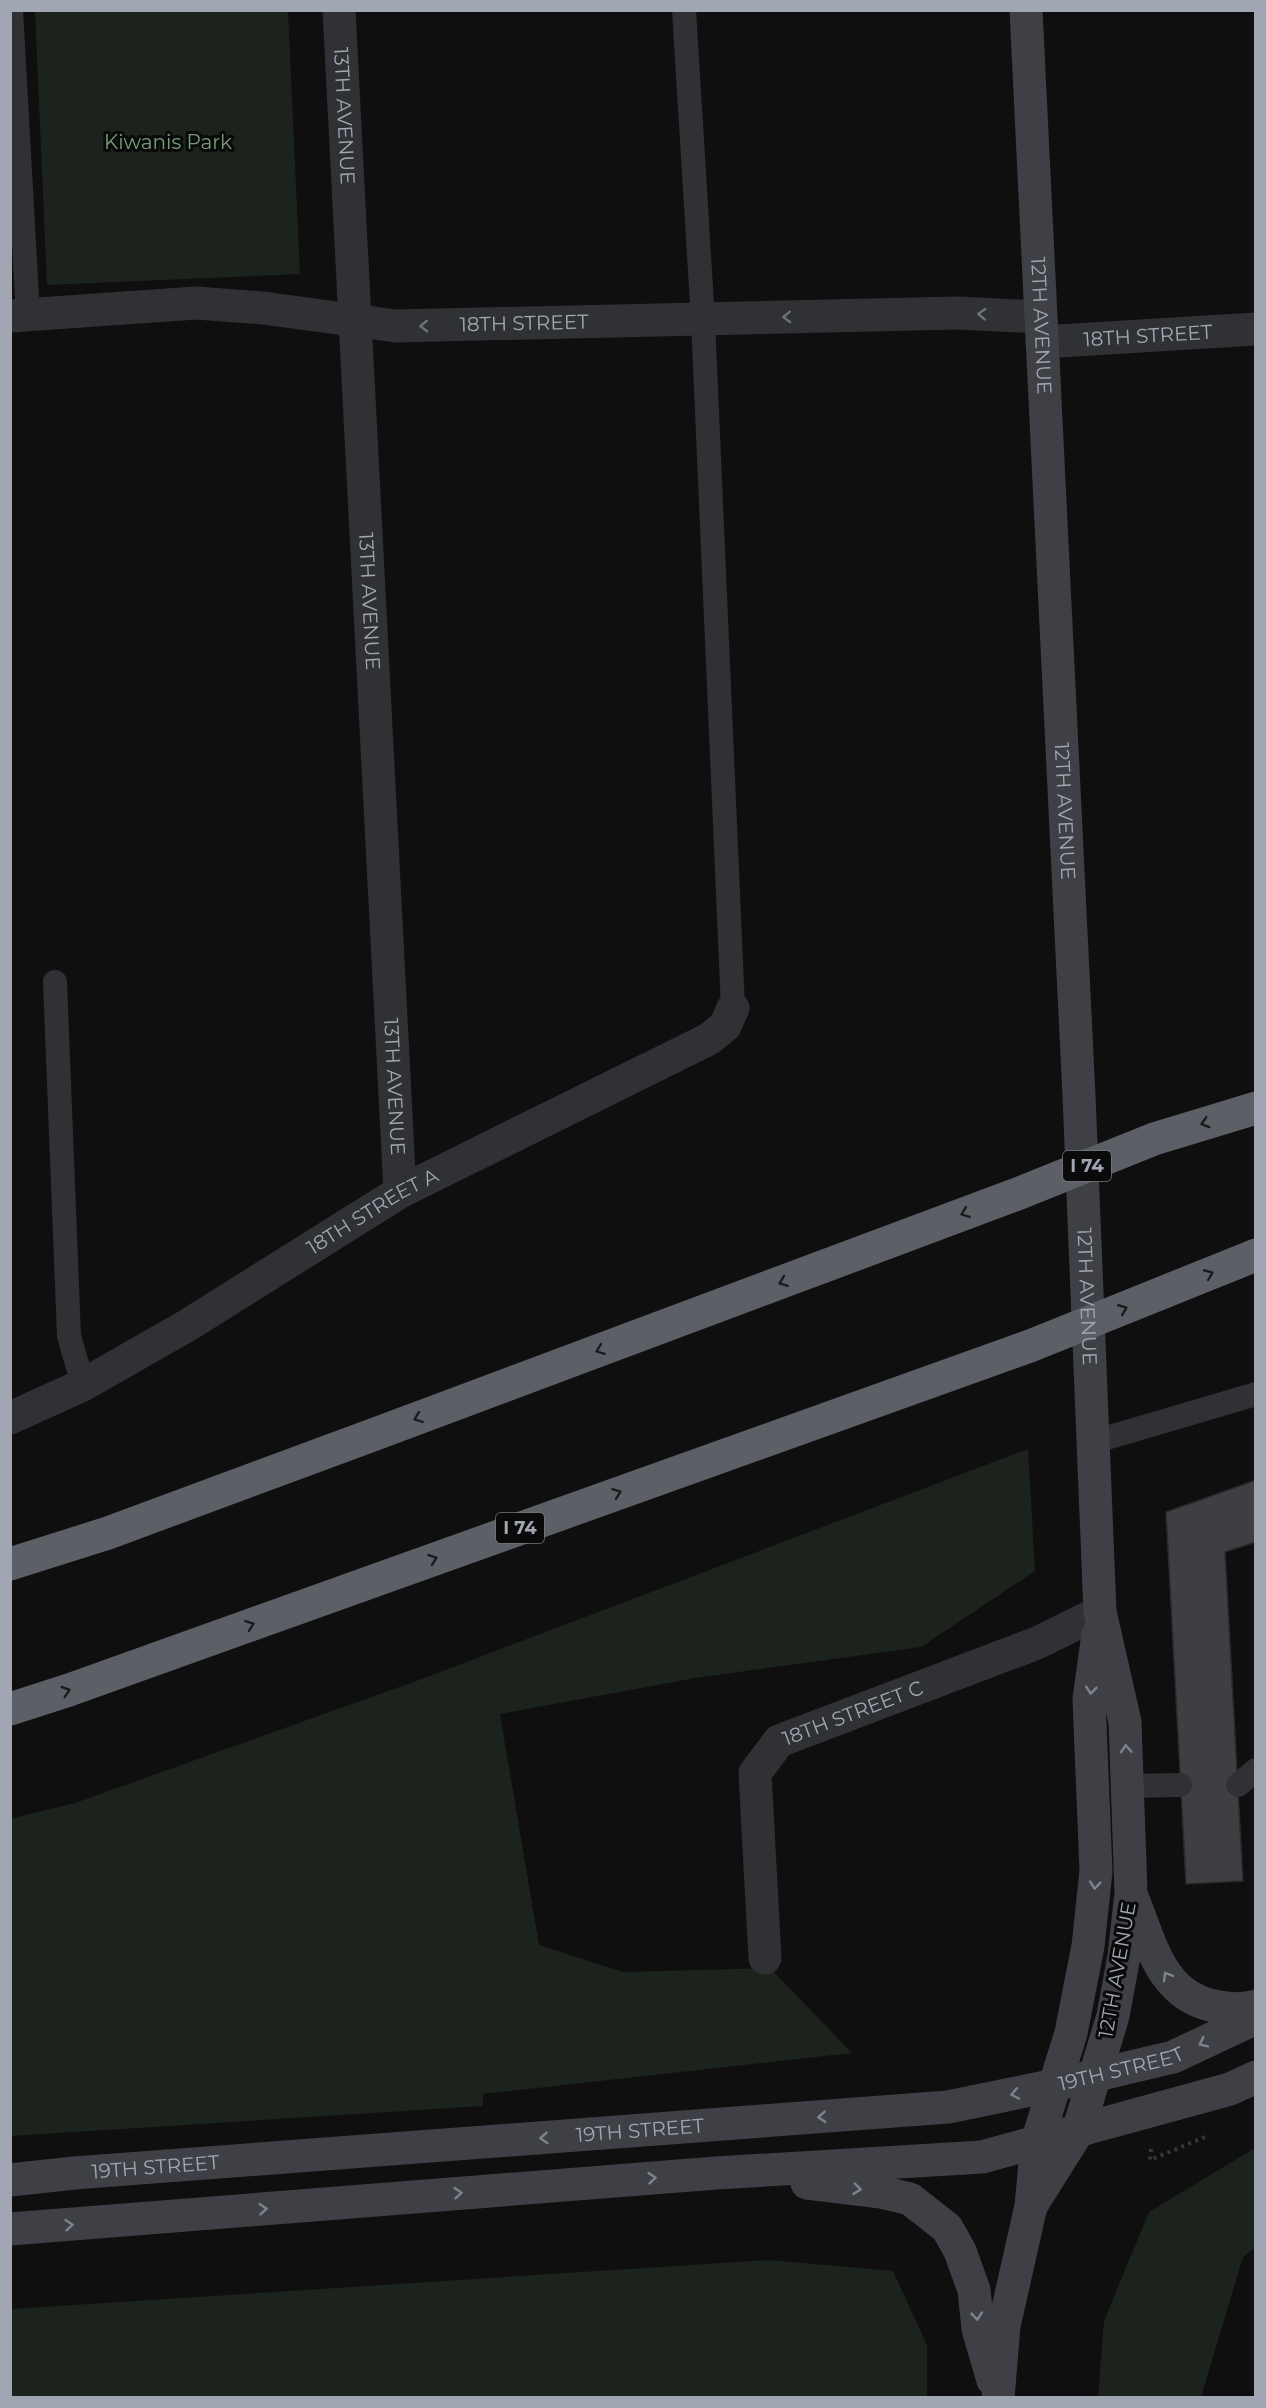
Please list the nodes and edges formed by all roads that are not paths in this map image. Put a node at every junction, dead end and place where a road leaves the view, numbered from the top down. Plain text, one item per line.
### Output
1 (11, 10) edge
2 (339, 10) edge
3 (684, 10) edge
4 (1026, 10) edge
5 (19, 316) edge
6 (702, 320) junction
7 (354, 321) junction
8 (1041, 329) junction
9 (1256, 329) edge
10 (55, 982) dead end
11 (733, 1008) joint
12 (1256, 1108) edge
13 (400, 1192) junction
14 (1256, 1255) edge
15 (83, 1385) junction
16 (1256, 1394) edge
17 (10, 1418) edge
18 (1093, 1442) junction
19 (10, 1564) edge
20 (1101, 1612) junction
21 (10, 1709) edge
22 (1180, 1785) dead end
23 (1128, 1786) junction
24 (1131, 1893) junction
25 (765, 1958) dead end
26 (1256, 2006) edge
27 (1256, 2018) edge
28 (1094, 2076) junction
29 (1256, 2077) edge
30 (1054, 2085) junction
31 (1078, 2131) junction
32 (1037, 2142) junction
33 (716, 2173) junction
34 (10, 2180) edge
35 (1031, 2206) junction
36 (10, 2229) edge
37 (998, 2397) edge

1 - 5 lane
2 - 7 street, 13TH AVENUE
3 - 6 lane
4 - 8 street, 12TH AVENUE
5 - 7 street, 18TH STREET
6 -> 7 street, 18TH STREET
8 -> 6 street, 18TH STREET
6 - 11 lane
7 - 13 street, 13TH AVENUE
8 - 9 street, 18TH STREET
8 - 18 street, 12TH AVENUE
10 - 15 lane
11 - 13 street, 18TH STREET A
12 -> 19 highway, I 74
13 - 15 street, 18TH STREET A
21 -> 14 highway, I 74
15 - 17 street, 18TH STREET A
16 - 18 lane
18 - 20 street, 12TH AVENUE
23 -> 20 street, 12TH AVENUE
20 - 25 street, 18TH STREET C
20 -> 30 street, 12TH AVENUE
22 - 23 lane
23 - 24 street, 12TH AVENUE
26 -> 24 street
24 - 28 street, 12TH AVENUE
27 -> 28 street, 19TH STREET
28 - 30 street, 19TH STREET
28 - 31 street, 12TH AVENUE
29 - 31 street
30 - 32 street, 12TH AVENUE
30 -> 34 street, 19TH STREET
31 - 32 street
31 - 35 street, 12TH AVENUE
32 - 33 street
32 - 35 street, 12TH AVENUE
36 -> 33 street
33 -> 37 street
35 - 37 street, 12TH AVENUE

